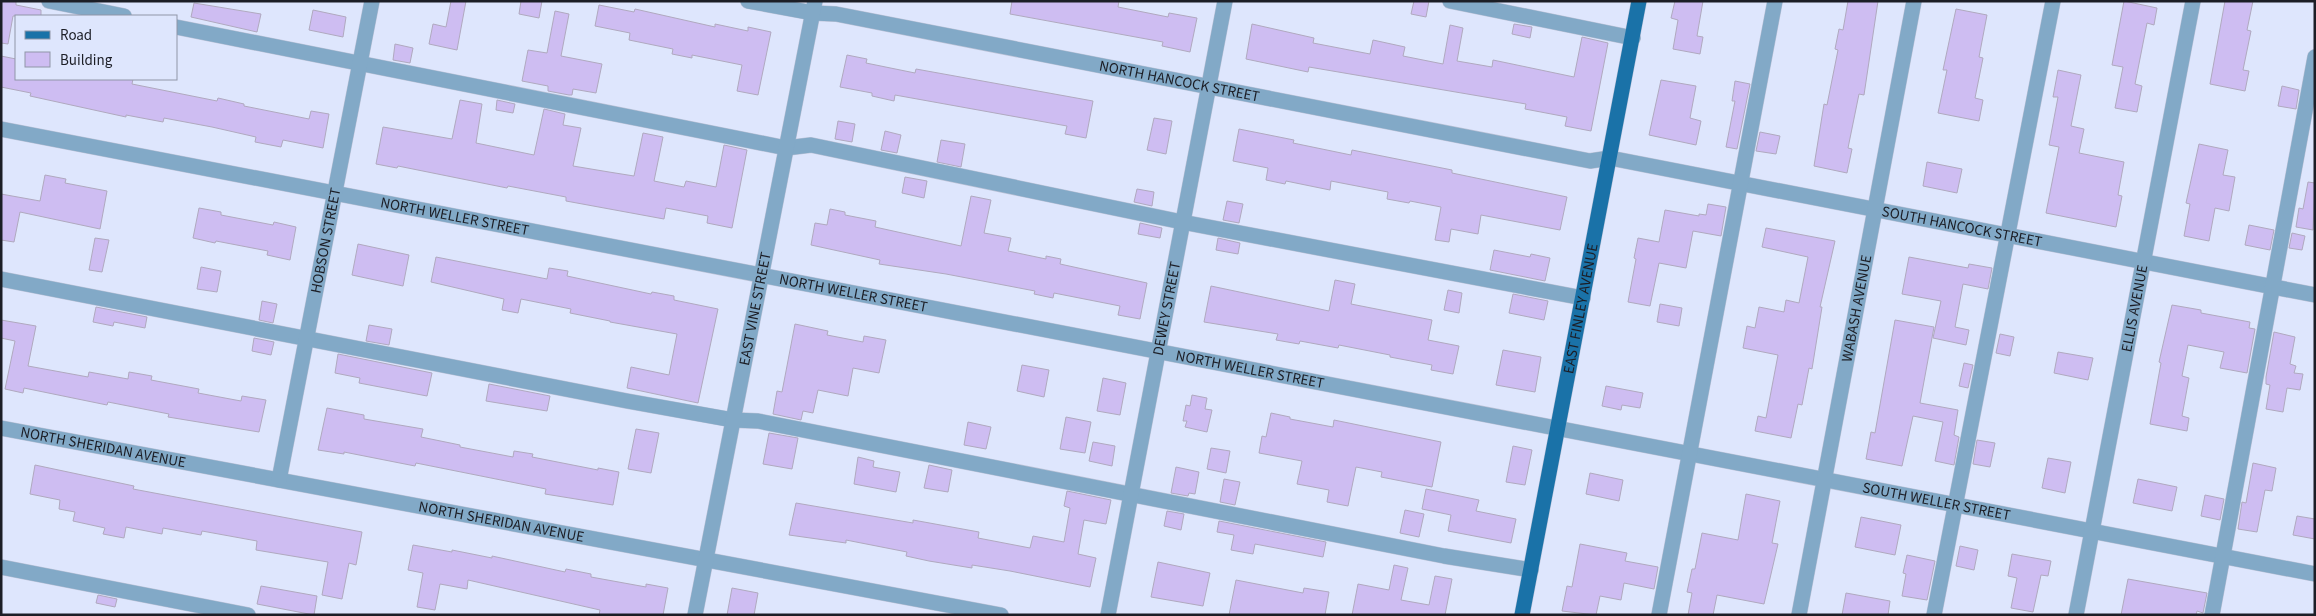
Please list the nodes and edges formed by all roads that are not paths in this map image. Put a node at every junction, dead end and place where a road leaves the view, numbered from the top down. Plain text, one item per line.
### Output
1 (49, 1) edge
2 (372, 1) edge
3 (748, 1) edge
4 (1225, 1) edge
5 (1450, 1) edge
6 (1639, 1) edge
7 (1775, 1) edge
8 (1914, 1) edge
9 (2053, 1) edge
10 (2193, 1) edge
11 (814, 7) edge
12 (119, 15) edge
13 (178, 26) edge
14 (1632, 38) junction
15 (2315, 57) edge
16 (360, 63) junction
17 (1208, 88) junction
18 (1, 129) edge
19 (786, 148) junction
20 (1610, 158) junction
21 (1741, 183) junction
22 (335, 193) junction
23 (1876, 210) junction
24 (1182, 222) junction
25 (2008, 235) junction
26 (2144, 262) junction
27 (762, 275) junction
28 (1, 279) edge
29 (2272, 287) junction
30 (2315, 295) edge
31 (1582, 298) junction
32 (306, 339) junction
33 (1158, 351) junction
34 (733, 420) junction
35 (1, 428) edge
36 (1558, 428) junction
37 (1690, 453) junction
38 (1824, 479) junction
39 (279, 480) junction
40 (1131, 494) junction
41 (1956, 505) junction
42 (2093, 531) junction
43 (2223, 556) junction
44 (706, 558) junction
45 (1, 567) edge
46 (1530, 570) junction
47 (2315, 574) edge
48 (248, 615) edge
49 (695, 615) edge
50 (1002, 615) edge
51 (1108, 615) edge
52 (1522, 615) edge
53 (1659, 615) edge
54 (1799, 615) edge
55 (1934, 615) edge
56 (2076, 615) edge
57 (2212, 615) edge

1 - 12 street
2 - 16 street, HOBSON STREET
3 - 11 street, NORTH HANCOCK STREET
4 - 17 street, DEWEY STREET
5 - 14 street
6 - 14 main road, EAST FINLEY AVENUE
7 - 21 street
8 - 23 street, WABASH AVENUE
9 - 25 street
10 - 26 street, ELLIS AVENUE
11 - 17 street, NORTH HANCOCK STREET
11 - 19 street, EAST VINE STREET
13 - 16 street
14 - 20 main road, EAST FINLEY AVENUE
15 - 29 street
16 - 19 street
16 - 22 street, HOBSON STREET
17 - 20 street, NORTH HANCOCK STREET
17 - 24 street, DEWEY STREET
18 - 22 street, NORTH WELLER STREET
19 - 24 street
19 - 27 street, EAST VINE STREET
20 - 21 street, SOUTH HANCOCK STREET
20 - 31 main road, EAST FINLEY AVENUE
21 - 23 street, SOUTH HANCOCK STREET
21 - 37 street
22 - 27 street, NORTH WELLER STREET
22 - 32 street, HOBSON STREET
23 - 25 street, SOUTH HANCOCK STREET
23 - 38 street, WABASH AVENUE
24 - 31 street
24 - 33 street, DEWEY STREET
25 - 26 street, SOUTH HANCOCK STREET
25 - 41 street
26 - 29 street, SOUTH HANCOCK STREET
26 - 42 street, ELLIS AVENUE
27 - 33 street, NORTH WELLER STREET
27 - 34 street, EAST VINE STREET
28 - 32 street
29 - 30 street, SOUTH HANCOCK STREET
29 - 43 street
31 - 36 main road, EAST FINLEY AVENUE
32 - 34 street
32 - 39 street, HOBSON STREET
33 - 36 street, NORTH WELLER STREET
33 - 40 street, DEWEY STREET
34 - 40 street
34 - 44 street, EAST VINE STREET
35 - 39 street, NORTH SHERIDAN AVENUE
36 - 37 street, SOUTH WELLER STREET
36 - 46 main road, EAST FINLEY AVENUE
37 - 38 street, SOUTH WELLER STREET
37 - 53 street
38 - 41 street, SOUTH WELLER STREET
38 - 54 street, WABASH AVENUE
39 - 44 street, NORTH SHERIDAN AVENUE
40 - 46 street
40 - 51 street, DEWEY STREET
41 - 42 street, SOUTH WELLER STREET
41 - 55 street
42 - 43 street, SOUTH WELLER STREET
42 - 56 street, ELLIS AVENUE
43 - 47 street, SOUTH WELLER STREET
43 - 57 street
44 - 49 street, EAST VINE STREET
44 - 50 street, NORTH SHERIDAN AVENUE
45 - 48 street
46 - 52 main road, EAST FINLEY AVENUE

